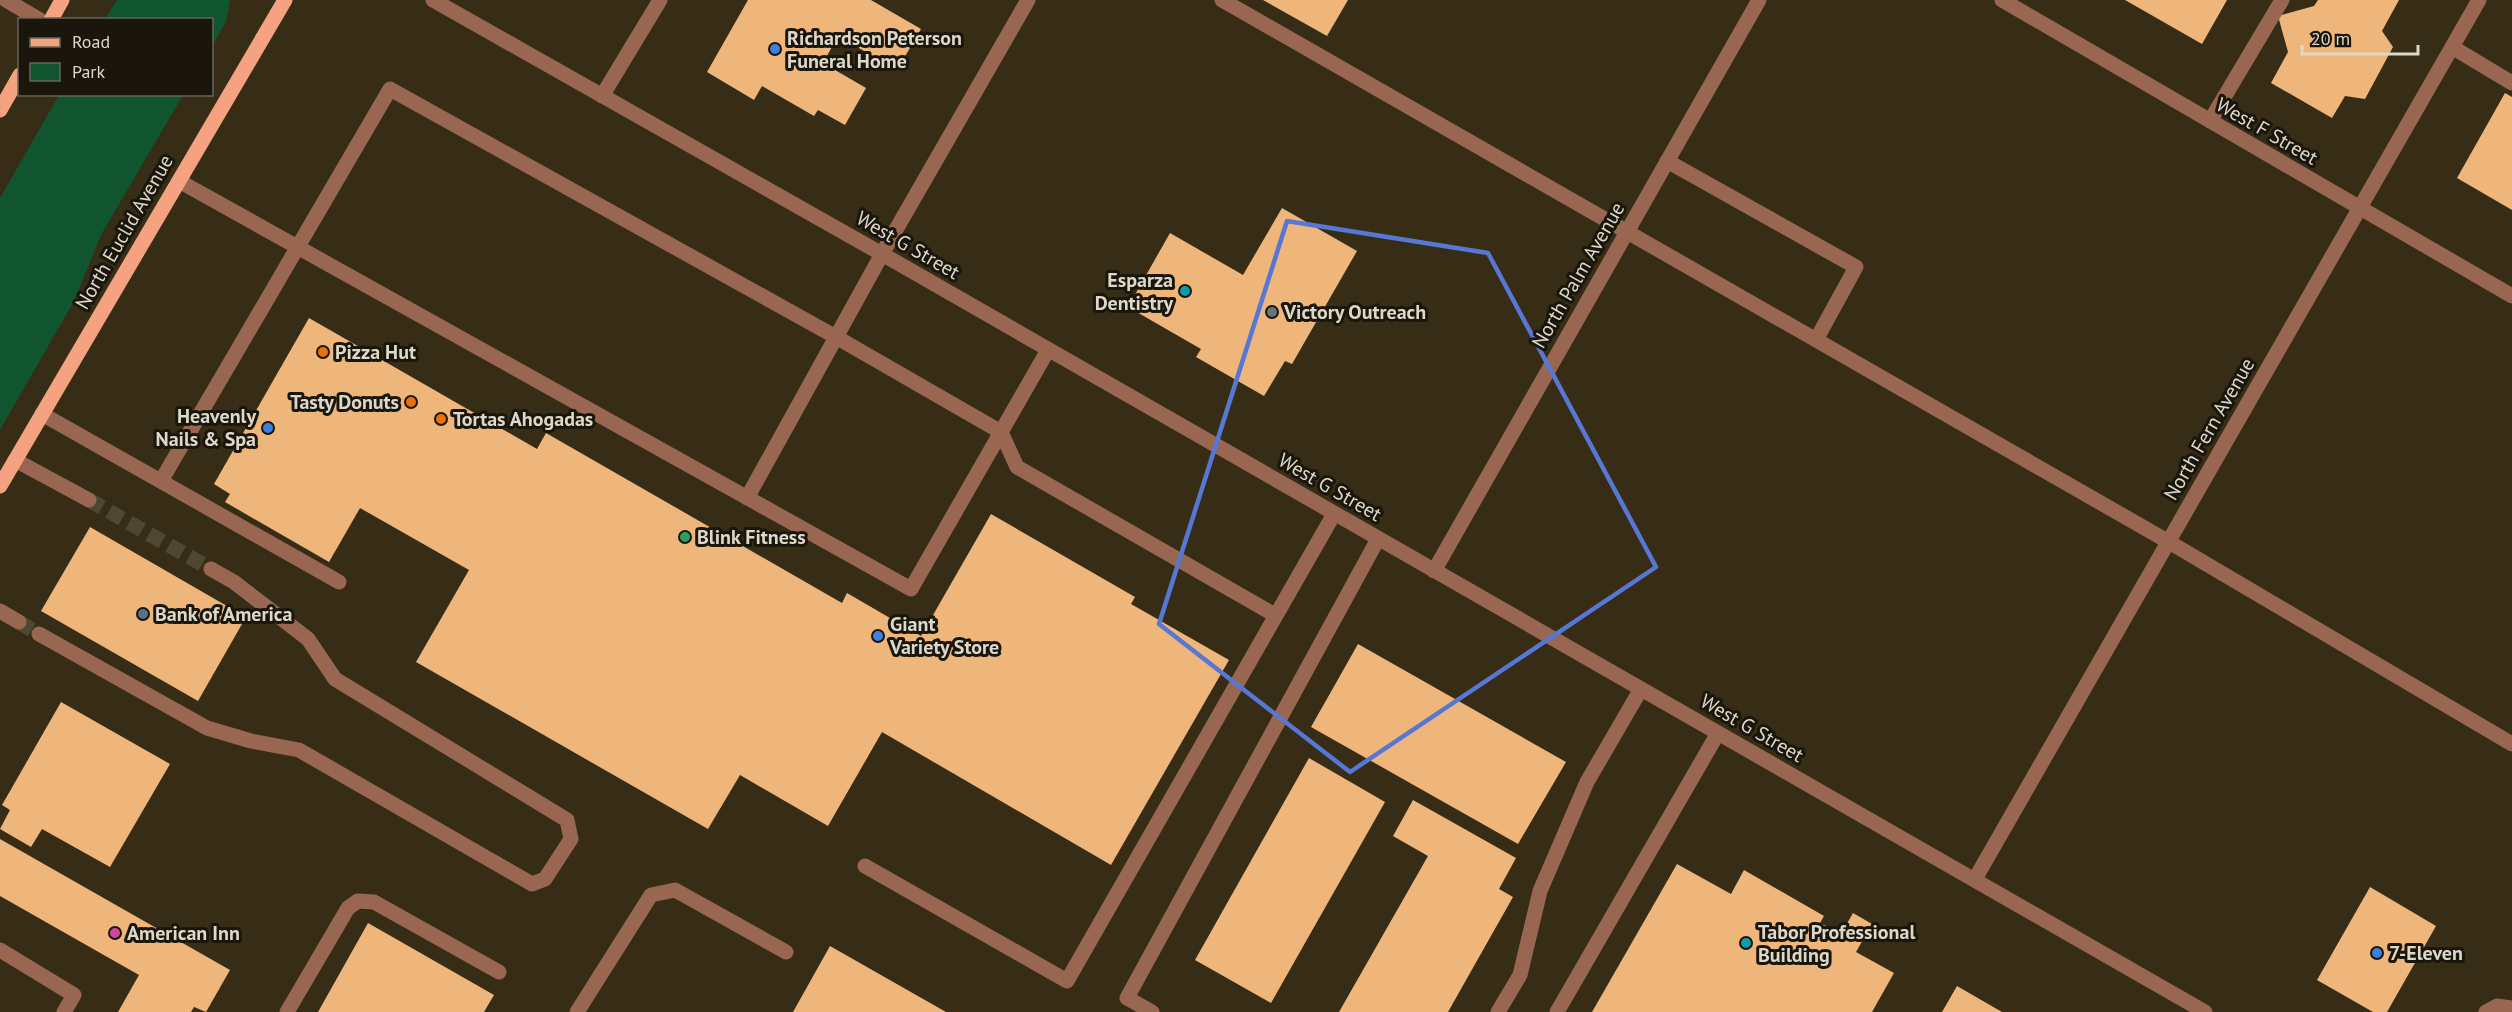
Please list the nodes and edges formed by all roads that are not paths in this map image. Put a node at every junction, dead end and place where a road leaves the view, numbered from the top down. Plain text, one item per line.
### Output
1 (6, 0) edge
2 (62, 0) edge
3 (285, 0) edge
4 (433, 0) edge
5 (660, 0) edge
6 (1028, 0) edge
7 (1222, 0) edge
8 (1759, 0) edge
9 (2002, 0) edge
10 (2282, 0) edge
11 (2479, 0) edge
12 (37, 18) edge
13 (52, 18) edge
14 (2452, 47) junction
15 (18, 78) edge
16 (2512, 83) edge
17 (602, 96) junction
18 (0, 110) edge
19 (2210, 121) junction
20 (1667, 161) junction
21 (179, 181) junction
22 (2359, 209) junction
23 (1626, 233) junction
24 (298, 246) junction
25 (882, 254) junction
26 (2512, 296) edge
27 (836, 337) junction
28 (1816, 340) junction
29 (1048, 350) junction
30 (42, 414) junction
31 (1001, 432) junction
32 (15, 460) junction
33 (161, 481) junction
34 (0, 486) edge
35 (747, 498) junction
36 (89, 500) tunnel mouth
37 (1334, 514) junction
38 (1378, 539) junction
39 (2169, 542) junction
40 (211, 569) tunnel mouth
41 (1434, 571) junction
42 (339, 582) dead end
43 (0, 611) edge
44 (1275, 615) junction
45 (19, 622) tunnel mouth
46 (39, 634) tunnel mouth
47 (1641, 689) junction
48 (1718, 733) junction
49 (2512, 744) edge
50 (865, 866) dead end
51 (1975, 879) junction
52 (0, 950) edge
53 (786, 952) dead end
54 (499, 972) dead end
55 (2512, 1008) edge
56 (64, 1012) edge
57 (287, 1012) edge
58 (577, 1012) edge
59 (1152, 1012) edge
60 (1498, 1012) edge
61 (1557, 1012) edge
62 (2205, 1012) edge
63 (2486, 1012) edge

1 - 12 street
2 - 13 main road
3 - 21 main road, North Euclid Avenue
4 - 17 street, West G Street
5 - 17 street
6 - 25 street
7 - 23 street
8 - 20 street, North Palm Avenue
9 - 19 street, West F Street
10 - 19 street
11 - 14 street, North Fern Avenue
14 - 16 street
14 - 22 street, North Fern Avenue
15 - 18 main road
17 - 25 street, West G Street
19 - 22 street, West F Street
20 - 23 street, North Palm Avenue
20 - 28 street
21 - 24 street
21 - 30 main road, North Euclid Avenue
22 - 26 street, West F Street
22 - 39 street, North Fern Avenue
23 - 28 street
23 - 41 street, North Palm Avenue
24 - 27 street
24 - 33 street
24 - 35 street
25 - 27 street
25 - 29 street, West G Street
27 - 31 street
27 - 35 street
28 - 39 street
29 - 31 street
29 - 37 street, West G Street
30 - 32 main road, North Euclid Avenue
30 - 33 street
31 - 35 street
31 - 44 street
32 - 34 main road, North Euclid Avenue
32 - 36 street
33 - 42 street
37 - 38 street, West G Street
37 - 44 street
38 - 41 street, West G Street
38 - 59 street
39 - 49 street
39 - 51 street, North Fern Avenue
40 - 46 street
41 - 47 street, West G Street
43 - 45 street
44 - 50 street
47 - 48 street, West G Street
47 - 60 street
48 - 51 street, West G Street
48 - 61 street
51 - 62 street, West G Street
52 - 56 street
53 - 58 street
54 - 57 street
55 - 63 street

